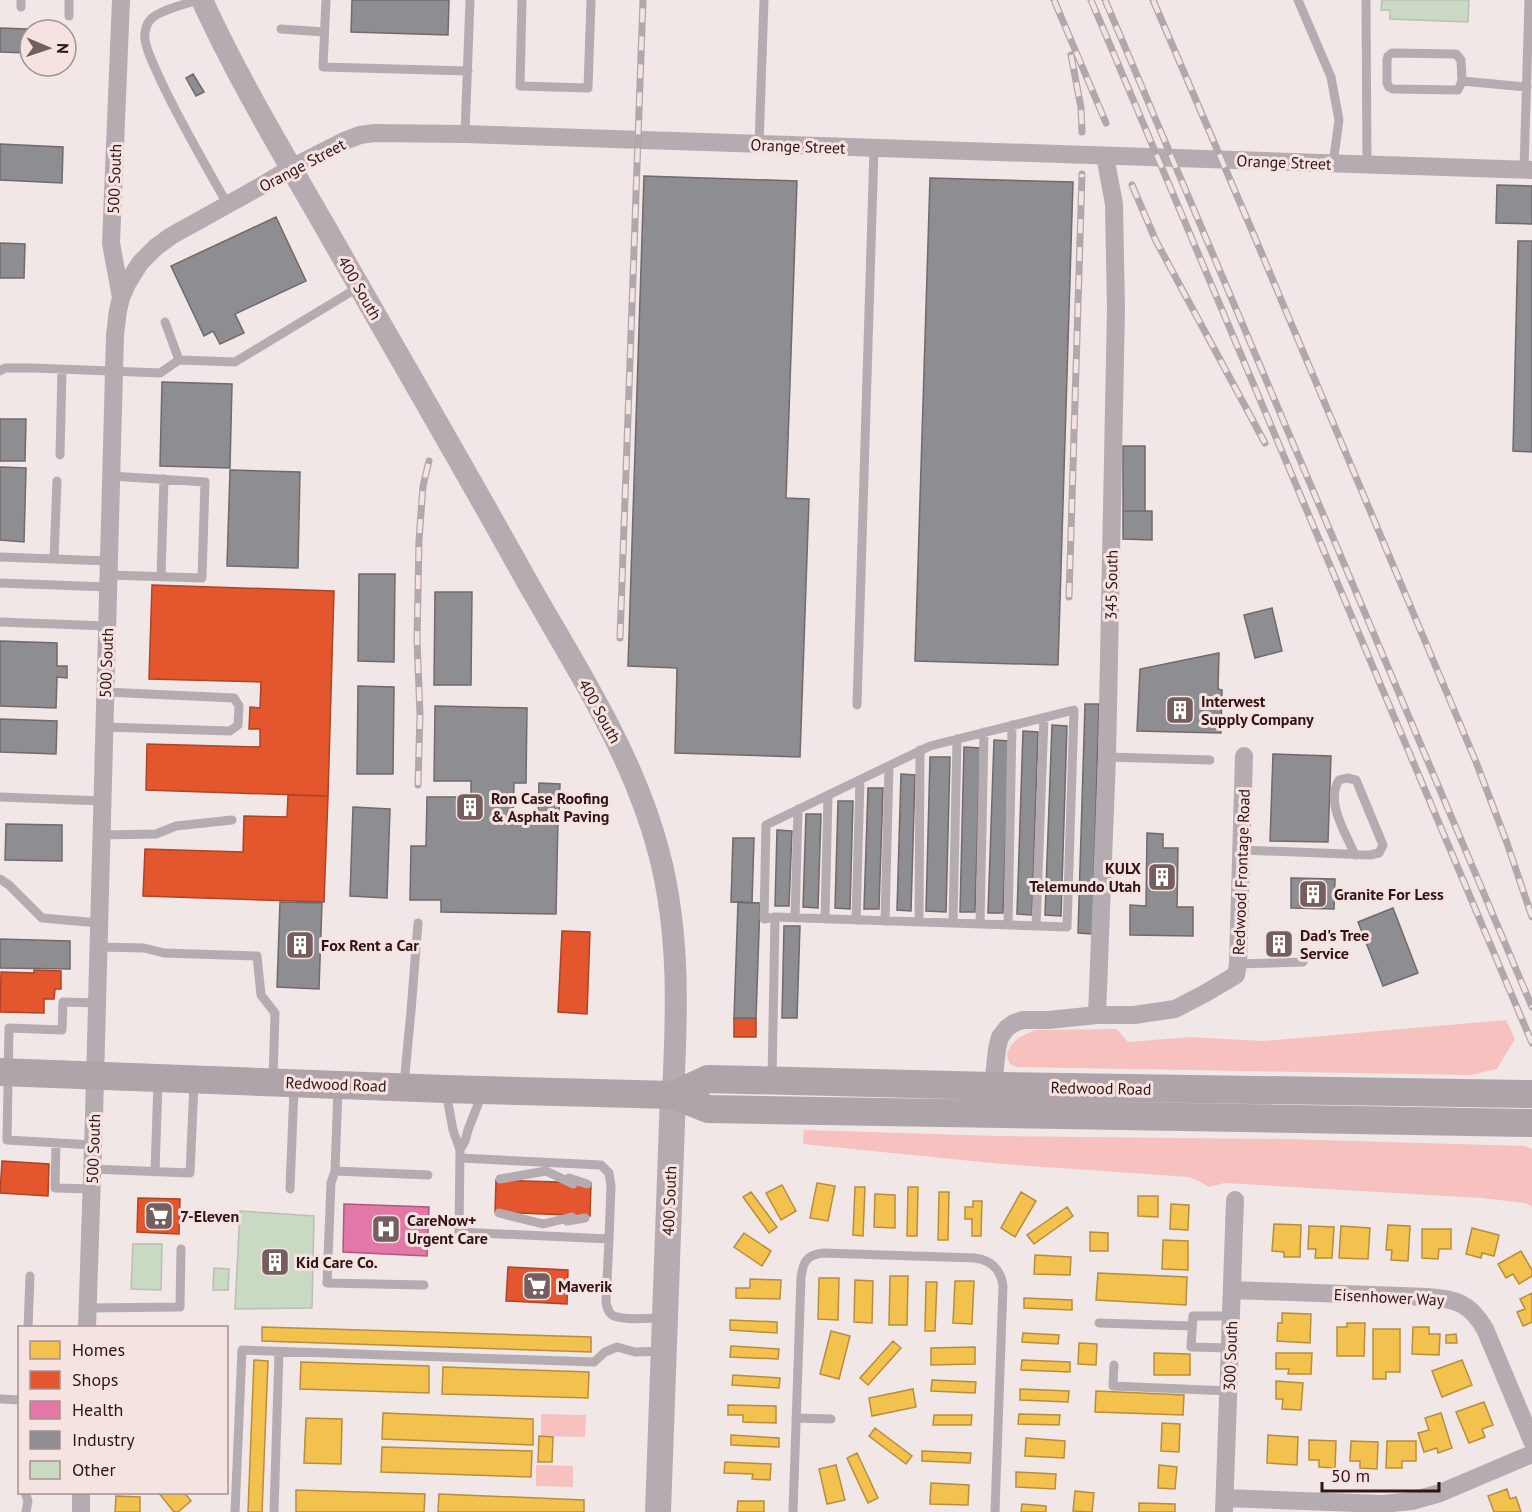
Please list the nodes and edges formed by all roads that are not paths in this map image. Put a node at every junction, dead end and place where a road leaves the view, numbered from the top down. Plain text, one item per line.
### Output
1 (69, 0) edge
2 (121, 0) edge
3 (200, 0) edge
4 (326, 0) edge
5 (470, 0) edge
6 (522, 0) edge
7 (591, 0) edge
8 (764, 0) edge
9 (1298, 0) edge
10 (1366, 0) edge
11 (1529, 0) edge
12 (69, 16) dead end
13 (281, 29) dead end
14 (324, 32) junction
15 (468, 71) junction
16 (1462, 81) junction
17 (1527, 87) junction
18 (465, 134) junction
19 (759, 145) junction
20 (874, 148) junction
21 (1105, 156) junction
22 (1333, 164) junction
23 (1367, 165) junction
24 (291, 168) junction
25 (1528, 170) edge
26 (228, 205) junction
27 (359, 287) junction
28 (121, 298) junction
29 (165, 322) dead end
30 (179, 360) junction
31 (62, 370) junction
32 (0, 371) edge
33 (114, 372) junction
34 (60, 455) dead end
35 (111, 477) junction
36 (164, 479) junction
37 (57, 481) dead end
38 (0, 557) edge
39 (54, 559) junction
40 (109, 574) junction
41 (161, 576) junction
42 (0, 583) edge
43 (0, 622) edge
44 (107, 626) junction
45 (105, 692) junction
46 (857, 705) dead end
47 (1044, 718) junction
48 (1012, 725) junction
49 (104, 727) junction
50 (984, 732) junction
51 (957, 739) junction
52 (920, 750) junction
53 (1244, 756) dead end
54 (1107, 757) junction
55 (1210, 760) dead end
56 (889, 766) junction
57 (860, 780) junction
58 (828, 795) junction
59 (0, 797) edge
60 (102, 801) junction
61 (798, 809) junction
62 (232, 820) dead end
63 (101, 835) junction
64 (1242, 850) junction
65 (1355, 855) junction
66 (0, 879) edge
67 (775, 918) junction
68 (795, 918) junction
69 (825, 919) junction
70 (856, 920) junction
71 (885, 921) junction
72 (919, 922) junction
73 (99, 923) junction
74 (418, 923) dead end
75 (953, 923) junction
76 (980, 924) junction
77 (1008, 925) junction
78 (1036, 926) junction
79 (98, 947) junction
80 (1303, 962) dead end
81 (1238, 964) junction
82 (97, 1003) junction
83 (1097, 1014) junction
84 (4, 1072) edge
85 (95, 1075) junction
86 (158, 1077) junction
87 (194, 1078) junction
88 (772, 1081) junction
89 (283, 1082) junction
90 (338, 1084) junction
91 (404, 1086) junction
92 (993, 1086) junction
93 (445, 1089) junction
94 (484, 1089) junction
95 (1532, 1094) edge
96 (673, 1095) junction
97 (1532, 1123) edge
98 (56, 1143) junction
99 (93, 1145) junction
100 (460, 1154) junction
101 (546, 1166) junction
102 (92, 1169) junction
103 (335, 1171) junction
104 (155, 1172) junction
105 (428, 1175) dead end
106 (500, 1179) dead end
107 (514, 1180) dead end
108 (533, 1180) dead end
109 (553, 1182) dead end
110 (573, 1184) dead end
111 (587, 1184) dead end
112 (92, 1189) junction
113 (290, 1189) dead end
114 (1235, 1200) dead end
115 (499, 1213) dead end
116 (512, 1214) dead end
117 (532, 1215) dead end
118 (552, 1217) dead end
119 (572, 1217) dead end
120 (585, 1218) dead end
121 (543, 1224) junction
122 (543, 1235) junction
123 (609, 1239) junction
124 (182, 1249) dead end
125 (30, 1276) dead end
126 (424, 1285) dead end
127 (1232, 1290) junction
128 (87, 1308) junction
129 (1231, 1316) junction
130 (665, 1318) junction
131 (1099, 1323) dead end
132 (28, 1326) edge
133 (87, 1326) edge
134 (1192, 1326) junction
135 (1230, 1348) junction
136 (664, 1351) junction
137 (279, 1352) junction
138 (1113, 1365) dead end
139 (1228, 1391) junction
140 (0, 1399) edge
141 (18, 1400) edge
142 (796, 1418) junction
143 (831, 1419) dead end
144 (1532, 1441) edge
145 (1532, 1454) edge
146 (26, 1494) edge
147 (81, 1494) edge
148 (1225, 1505) edge
149 (26, 1512) edge
150 (81, 1512) edge
151 (235, 1512) edge
152 (274, 1512) edge
153 (658, 1512) edge
154 (793, 1512) edge
155 (996, 1512) edge

1 - 12 lane
2 - 28 street, 500 South
3 - 24 street, 400 South
3 - 26 lane
4 - 14 lane
5 - 15 lane
6 - 7 lane
8 - 19 lane
9 - 22 lane
10 - 23 lane
11 - 17 lane
13 - 14 lane
14 - 15 lane
15 - 18 lane
16 - 16 lane
16 - 17 lane
17 - 25 lane
18 - 19 street, Orange Street
18 - 24 street, Orange Street
19 - 20 street, Orange Street
20 - 21 street, Orange Street
20 - 46 lane
21 - 22 street, Orange Street
21 - 54 street, 345 South
22 - 23 street, Orange Street
23 - 25 street, Orange Street
24 - 26 street, Orange Street
24 - 27 street, 400 South
26 - 28 street, Orange Street
27 - 30 lane
27 - 96 street, 400 South
28 - 33 street, 500 South
29 - 30 lane
30 - 33 lane
31 - 32 lane
31 - 33 lane
31 - 34 lane
33 - 35 street, 500 South
35 - 36 lane
35 - 40 street, 500 South
36 - 41 lane
36 - 41 lane
37 - 39 lane
38 - 39 lane
39 - 40 lane
40 - 41 lane
40 - 42 lane
40 - 44 street, 500 South
43 - 44 lane
44 - 45 street, 500 South
45 - 49 street, 500 South
45 - 49 lane
47 - 48 lane
47 - 78 lane
47 - 78 lane
48 - 50 lane
48 - 77 lane
49 - 60 street, 500 South
50 - 51 lane
50 - 76 lane
51 - 52 lane
51 - 75 lane
52 - 56 lane
52 - 72 lane
53 - 64 street, Redwood Frontage Road
54 - 55 lane
54 - 83 street, 345 South
56 - 57 lane
56 - 71 lane
57 - 58 lane
57 - 70 lane
58 - 61 lane
58 - 69 lane
59 - 60 lane
60 - 63 street, 500 South
61 - 67 lane
61 - 68 lane
62 - 63 lane
63 - 73 street, 500 South
64 - 65 lane
64 - 81 street, Redwood Frontage Road
65 - 65 lane
66 - 73 lane
67 - 68 lane
67 - 88 lane
68 - 69 lane
69 - 70 lane
70 - 71 lane
71 - 72 lane
72 - 75 lane
73 - 79 street, 500 South
74 - 91 lane
75 - 76 lane
76 - 77 lane
77 - 78 lane
79 - 82 street, 500 South
79 - 89 lane
80 - 81 lane
81 - 83 street, Redwood Frontage Road
82 - 84 lane
82 - 85 street, 500 South
83 - 92 street, Redwood Frontage Road
84 - 85 main road, Redwood Road
84 - 98 lane
85 - 86 main road, Redwood Road
85 - 99 street, 500 South
86 - 87 main road, Redwood Road
86 - 104 lane
87 - 89 main road, Redwood Road
87 - 104 lane
88 - 92 main road, Redwood Road
88 - 96 main road, Redwood Road
89 - 90 main road, Redwood Road
89 - 113 lane
90 - 91 main road, Redwood Road
90 - 103 lane
91 - 93 main road, Redwood Road
92 - 95 main road, Redwood Road
93 - 94 main road, Redwood Road
93 - 100 lane
94 - 96 main road, Redwood Road
94 - 100 lane
96 - 97 main road, Redwood Road
96 - 130 main road, 400 South
98 - 99 lane
98 - 112 lane
99 - 102 street, 500 South
100 - 101 lane
100 - 122 lane
101 - 106 lane
101 - 107 lane
101 - 108 lane
101 - 109 lane
101 - 110 lane
101 - 111 lane
101 - 123 lane
102 - 104 lane
102 - 112 street, 500 South
103 - 105 lane
103 - 126 lane
112 - 128 street, 500 South
114 - 127 street, 300 South
115 - 121 lane
116 - 121 lane
117 - 121 lane
118 - 121 lane
119 - 121 lane
120 - 121 lane
121 - 122 lane
122 - 123 lane
123 - 130 lane
124 - 128 lane
125 - 132 lane
127 - 129 street, 300 South
127 - 144 street, Eisenhower Way
128 - 133 street, 500 South
129 - 134 lane
129 - 135 street, 300 South
130 - 136 main road, 400 South
131 - 134 lane
134 - 135 lane
135 - 139 street, 300 South
136 - 137 lane
136 - 153 main road, 400 South
137 - 151 lane
137 - 152 lane
138 - 139 lane
139 - 148 street, 300 South
140 - 141 lane
142 - 143 lane
142 - 154 lane
142 - 155 lane
145 - 148 street
146 - 149 lane
147 - 150 street

